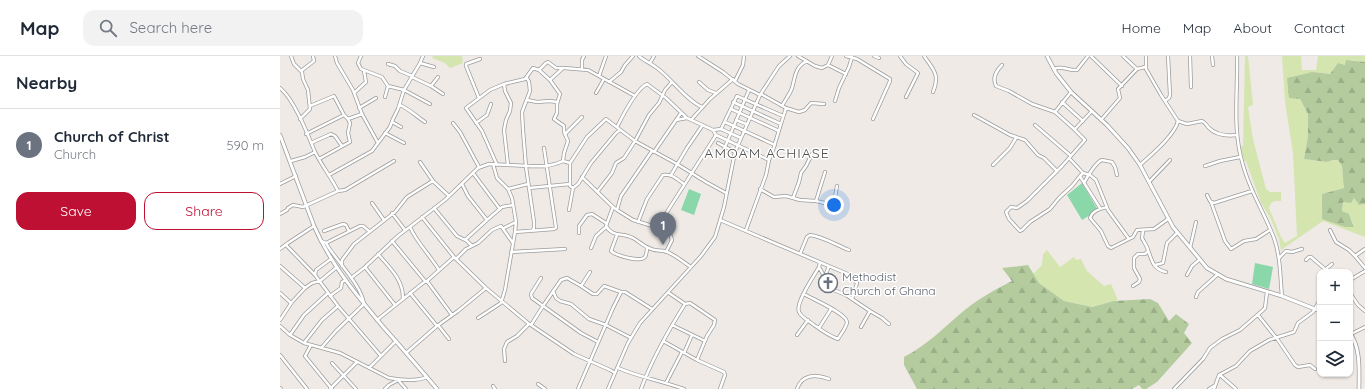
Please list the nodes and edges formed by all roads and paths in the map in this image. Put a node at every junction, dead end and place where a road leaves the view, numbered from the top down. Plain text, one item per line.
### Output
1 (291, 56) edge
2 (313, 56) edge
3 (335, 56) edge
4 (361, 56) edge
5 (422, 56) edge
6 (584, 56) edge
7 (606, 56) edge
8 (633, 56) edge
9 (639, 56) edge
10 (654, 56) edge
11 (698, 56) edge
12 (744, 56) edge
13 (789, 56) edge
14 (798, 56) edge
15 (832, 56) edge
16 (846, 56) edge
17 (874, 56) edge
18 (900, 56) edge
19 (924, 56) edge
20 (1047, 56) edge
21 (1089, 56) edge
22 (1123, 56) edge
23 (1146, 56) edge
24 (1168, 56) edge
25 (1190, 56) edge
26 (1212, 56) edge
27 (1237, 56) edge
28 (853, 57) edge
29 (878, 58) dead end
30 (480, 59) dead end
31 (807, 61) junction
32 (420, 63) junction
33 (650, 63) junction
34 (388, 64) dead end
35 (828, 65) junction
36 (1002, 65) dead end
37 (1213, 65) dead end
38 (434, 67) dead end
39 (1145, 68) junction
40 (562, 69) junction
41 (582, 69) junction
42 (1054, 69) junction
43 (1137, 69) junction
44 (539, 70) junction
45 (301, 71) junction
46 (364, 71) junction
47 (846, 74) junction
48 (599, 76) junction
49 (412, 77) junction
50 (438, 77) dead end
51 (526, 78) junction
52 (604, 79) junction
53 (550, 80) junction
54 (734, 80) junction
55 (610, 82) junction
56 (672, 82) junction
57 (699, 82) dead end
58 (504, 84) junction
59 (388, 86) junction
60 (432, 86) junction
61 (1122, 86) junction
62 (1191, 87) dead end
63 (280, 88) edge
64 (404, 90) junction
65 (750, 90) junction
66 (933, 92) dead end
67 (1071, 92) junction
68 (596, 93) dead end
69 (354, 94) junction
70 (443, 94) dead end
71 (716, 94) junction
72 (760, 95) junction
73 (635, 96) junction
74 (662, 96) junction
75 (385, 97) dead end
76 (906, 97) dead end
77 (376, 98) dead end
78 (478, 98) junction
79 (745, 99) junction
80 (527, 100) junction
81 (835, 101) dead end
82 (1165, 101) junction
83 (557, 102) junction
84 (733, 102) junction
85 (1062, 102) junction
86 (430, 104) dead end
87 (491, 104) dead end
88 (756, 104) junction
89 (824, 104) dead end
90 (400, 105) junction
91 (310, 106) junction
92 (742, 106) junction
93 (782, 106) junction
94 (702, 107) junction
95 (359, 108) junction
96 (786, 108) junction
97 (731, 109) junction
98 (753, 111) junction
99 (1092, 111) junction
100 (681, 112) junction
101 (1055, 112) junction
102 (739, 113) junction
103 (362, 114) junction
104 (344, 115) junction
105 (783, 116) junction
106 (974, 116) dead end
107 (582, 117) dead end
108 (750, 117) junction
109 (687, 118) junction
110 (873, 118) dead end
111 (300, 119) junction
112 (348, 119) junction
113 (675, 120) junction
114 (691, 120) junction
115 (736, 120) junction
116 (1101, 120) junction
117 (1083, 121) junction
118 (1178, 121) junction
119 (392, 122) junction
120 (424, 122) dead end
121 (725, 122) junction
122 (452, 123) dead end
123 (476, 123) junction
124 (746, 124) junction
125 (780, 124) junction
126 (1036, 125) dead end
127 (617, 126) junction
128 (702, 126) junction
129 (734, 126) junction
130 (402, 127) dead end
131 (721, 129) junction
132 (1075, 129) junction
133 (620, 130) junction
134 (713, 130) junction
135 (744, 131) junction
136 (779, 131) junction
137 (385, 133) junction
138 (306, 134) junction
139 (565, 134) junction
140 (730, 134) junction
141 (280, 135) edge
142 (716, 135) junction
143 (1237, 135) junction
144 (741, 138) junction
145 (1016, 138) junction
146 (728, 140) junction
147 (281, 141) edge
148 (635, 141) junction
149 (311, 143) junction
150 (378, 143) junction
151 (404, 143) dead end
152 (718, 143) dead end
153 (738, 144) junction
154 (775, 145) junction
155 (342, 146) junction
156 (725, 147) junction
157 (544, 148) dead end
158 (653, 151) junction
159 (315, 152) junction
160 (735, 152) junction
161 (722, 154) dead end
162 (812, 154) dead end
163 (1070, 157) junction
164 (1240, 157) junction
165 (319, 159) junction
166 (769, 160) junction
167 (1170, 160) dead end
168 (291, 161) junction
169 (394, 161) dead end
170 (563, 161) junction
171 (420, 162) dead end
172 (570, 163) junction
173 (493, 164) junction
174 (677, 164) junction
175 (497, 165) junction
176 (508, 165) junction
177 (993, 165) dead end
178 (1140, 165) junction
179 (546, 166) junction
180 (1205, 166) dead end
181 (479, 167) junction
182 (526, 167) junction
183 (1057, 170) junction
184 (473, 172) junction
185 (825, 172) dead end
186 (691, 173) junction
187 (1083, 173) junction
188 (329, 175) junction
189 (671, 175) junction
190 (1088, 175) junction
191 (1117, 175) dead end
192 (296, 176) junction
193 (1080, 176) junction
194 (582, 177) junction
195 (434, 182) junction
196 (1149, 182) junction
197 (1084, 183) junction
198 (280, 184) edge
199 (462, 184) junction
200 (570, 184) junction
201 (684, 184) junction
202 (528, 186) junction
203 (549, 186) junction
204 (837, 186) dead end
205 (573, 188) junction
206 (508, 189) junction
207 (760, 189) junction
208 (338, 191) junction
209 (598, 191) junction
210 (1252, 191) junction
211 (726, 193) junction
212 (1207, 195) dead end
213 (449, 196) junction
214 (793, 198) junction
215 (816, 201) junction
216 (1212, 202) junction
217 (372, 203) dead end
218 (306, 205) junction
219 (513, 205) junction
220 (613, 207) junction
221 (1107, 207) junction
222 (434, 208) junction
223 (1100, 208) junction
224 (500, 209) junction
225 (569, 210) dead end
226 (617, 210) junction
227 (392, 213) junction
228 (280, 214) edge
229 (422, 217) junction
230 (1168, 219) junction
231 (384, 220) junction
232 (487, 220) junction
233 (720, 220) junction
234 (516, 222) junction
235 (638, 222) junction
236 (1196, 222) dead end
237 (606, 225) junction
238 (314, 226) junction
239 (410, 227) junction
240 (504, 228) junction
241 (659, 228) junction
242 (405, 230) junction
243 (746, 230) junction
244 (1143, 230) junction
245 (1270, 230) junction
246 (1330, 230) dead end
247 (324, 231) dead end
248 (349, 231) junction
249 (369, 231) junction
250 (532, 231) junction
251 (515, 232) junction
252 (1177, 233) junction
253 (579, 234) dead end
254 (617, 235) junction
255 (1129, 239) junction
256 (465, 240) junction
257 (321, 241) junction
258 (392, 241) junction
259 (513, 243) junction
260 (326, 244) junction
261 (286, 245) junction
262 (472, 246) junction
263 (591, 248) dead end
264 (647, 248) junction
265 (1189, 248) junction
266 (280, 249) edge
267 (565, 249) dead end
268 (1302, 249) dead end
269 (1365, 249) edge
270 (849, 250) dead end
271 (1148, 250) junction
272 (511, 252) junction
273 (666, 252) junction
274 (378, 254) junction
275 (800, 254) junction
276 (1355, 256) junction
277 (455, 258) junction
278 (331, 259) junction
279 (337, 259) junction
280 (1279, 259) junction
281 (342, 260) junction
282 (1199, 260) junction
283 (1306, 260) dead end
284 (820, 262) junction
285 (1332, 264) dead end
286 (1155, 265) junction
287 (280, 266) edge
288 (342, 266) junction
289 (829, 266) junction
290 (337, 267) junction
291 (365, 267) junction
292 (691, 267) junction
293 (819, 267) junction
294 (1365, 268) edge
295 (1324, 269) edge
296 (1328, 269) edge
297 (439, 270) junction
298 (1365, 271) edge
299 (590, 272) dead end
300 (1166, 272) dead end
301 (315, 275) junction
302 (1187, 275) dead end
303 (1217, 275) junction
304 (824, 277) junction
305 (351, 278) junction
306 (541, 278) dead end
307 (1353, 278) edge
308 (346, 280) junction
309 (320, 281) junction
310 (426, 281) junction
311 (581, 286) junction
312 (1133, 286) dead end
313 (305, 288) junction
314 (486, 288) junction
315 (553, 291) junction
316 (621, 292) junction
317 (1267, 292) junction
318 (280, 293) edge
319 (328, 293) junction
320 (410, 293) junction
321 (669, 293) junction
322 (804, 294) junction
323 (330, 296) junction
324 (1282, 296) junction
325 (1196, 297) dead end
326 (403, 298) junction
327 (1353, 298) edge
328 (852, 299) junction
329 (502, 300) junction
330 (291, 303) junction
331 (364, 304) junction
332 (685, 304) junction
333 (395, 305) junction
334 (1318, 305) edge
335 (338, 306) junction
336 (543, 306) junction
337 (1316, 308) junction
338 (652, 309) junction
339 (831, 309) junction
340 (870, 311) junction
341 (1365, 311) edge
342 (452, 315) junction
343 (1258, 315) junction
344 (478, 318) dead end
345 (349, 319) junction
346 (280, 320) edge
347 (377, 320) junction
348 (808, 320) junction
349 (530, 324) junction
350 (889, 324) dead end
351 (438, 325) junction
352 (606, 325) junction
353 (672, 325) junction
354 (280, 326) edge
355 (861, 327) dead end
356 (1365, 327) edge
357 (819, 328) junction
358 (1353, 333) edge
359 (290, 335) junction
360 (692, 335) junction
361 (797, 335) dead end
362 (631, 338) junction
363 (1276, 338) junction
364 (448, 339) dead end
365 (1353, 339) edge
366 (396, 341) junction
367 (705, 341) junction
368 (598, 342) junction
369 (663, 342) junction
370 (304, 343) junction
371 (311, 345) junction
372 (322, 347) junction
373 (406, 353) junction
374 (683, 353) junction
375 (280, 355) edge
376 (381, 356) junction
377 (697, 360) junction
378 (505, 361) dead end
379 (590, 361) junction
380 (357, 362) junction
381 (332, 363) dead end
382 (369, 368) junction
383 (618, 368) junction
384 (1315, 369) dead end
385 (615, 373) junction
386 (1220, 375) junction
387 (343, 376) junction
388 (427, 377) junction
389 (646, 378) junction
390 (829, 379) dead end
391 (398, 380) junction
392 (666, 383) junction
393 (538, 384) dead end
394 (493, 386) dead end
395 (1214, 387) edge
396 (307, 389) edge
397 (331, 389) edge
398 (356, 389) edge
399 (385, 389) edge
400 (406, 389) edge
401 (437, 389) edge
402 (495, 389) edge
403 (545, 389) edge
404 (578, 389) edge
405 (608, 389) edge
406 (641, 389) edge
407 (684, 389) edge
408 (720, 389) edge
409 (797, 389) edge
410 (1174, 389) edge
411 (1210, 389) edge
412 (1236, 389) edge
413 (1359, 389) edge

1 - 45 street
2 - 45 street
3 - 69 street
4 - 46 street
5 - 32 street
6 - 41 street
7 - 48 street
8 - 55 street
9 - 33 street
10 - 33 street
11 - 54 street
12 - 54 street
13 - 72 street
14 - 31 street
15 - 35 street
16 - 28 street
17 - 29 street
18 - 76 street
19 - 66 street
20 - 42 street
21 - 42 street
21 - 61 street
22 - 43 street
23 - 39 street
24 - 82 street
25 - 62 street
26 - 37 street
27 - 143 street
28 - 47 street
28 - 110 street
30 - 78 street
31 - 35 street
31 - 93 street
32 - 38 street
32 - 49 street
33 - 56 street
34 - 49 street
35 - 47 street
36 - 101 street
39 - 43 street
39 - 82 street
40 - 41 street
40 - 44 street
40 - 53 street
41 - 48 street
42 - 67 street
43 - 61 street
44 - 51 street
44 - 53 street
45 - 91 street
46 - 59 street
46 - 69 street
47 - 81 street
48 - 52 street
49 - 60 street
49 - 64 street
50 - 60 street
51 - 58 street
51 - 80 street
52 - 55 street
52 - 68 street
53 - 83 street
54 - 65 street
54 - 71 street
55 - 73 street
56 - 74 street
56 - 94 street
57 - 71 street
58 - 78 street
58 - 176 street
59 - 64 street
59 - 75 street
60 - 70 street
61 - 116 street
63 - 111 street
64 - 86 street
64 - 90 street
65 - 72 street
65 - 79 street
67 - 85 street
67 - 99 street
69 - 95 street
71 - 94 street
72 - 88 street
72 - 93 street
73 - 74 street
73 - 127 street
74 - 100 street
74 - 148 street
77 - 95 street
78 - 123 street
79 - 84 street
79 - 88 street
79 - 92 street
80 - 83 street
80 - 182 street
82 - 118 street
83 - 139 street
84 - 92 street
84 - 97 street
85 - 101 street
85 - 117 street
87 - 123 street
88 - 98 street
88 - 105 street
89 - 96 street
90 - 119 street
90 - 120 street
91 - 104 street
91 - 111 street
92 - 98 street
92 - 102 street
93 - 96 street
94 - 114 street
95 - 103 street
96 - 105 street
97 - 102 street
97 - 121 street
98 - 108 street
98 - 125 street
99 - 116 street
99 - 117 street
100 - 109 street
100 - 113 street
101 - 132 street
102 - 108 street
102 - 115 street
103 - 112 street
103 - 150 street
104 - 112 street
104 - 138 street
105 - 125 street
106 - 145 street
107 - 139 street
108 - 124 street
108 - 136 street
109 - 113 street
109 - 114 street
111 - 138 street
112 - 155 street
113 - 158 street
114 - 128 street
115 - 124 street
115 - 129 street
116 - 178 street
117 - 132 street
118 - 143 street
118 - 178 street
119 - 130 street
119 - 137 street
121 - 129 street
121 - 131 street
122 - 181 street
123 - 175 street
124 - 135 street
125 - 136 street
126 - 163 street
127 - 133 street
127 - 172 street
128 - 134 street
128 - 174 street
129 - 135 street
129 - 140 street
131 - 134 street
131 - 140 street
132 - 163 street
133 - 148 street
133 - 194 street
134 - 142 street
135 - 144 street
135 - 154 street
136 - 154 street
137 - 150 street
137 - 151 street
138 - 149 street
139 - 170 street
140 - 144 street
140 - 146 street
141 - 147 street
142 - 146 street
142 - 186 street
143 - 164 street
144 - 153 street
145 - 177 street
145 - 183 street
146 - 153 street
146 - 156 street
147 - 168 street
148 - 158 street
148 - 209 street
149 - 155 street
149 - 159 street
150 - 188 street
152 - 156 street
153 - 160 street
153 - 166 street
154 - 166 street
155 - 165 street
156 - 160 street
156 - 161 street
157 - 179 street
158 - 174 street
158 - 226 street
159 - 165 street
159 - 168 street
160 - 211 street
162 - 214 street
163 - 183 street
163 - 187 street
164 - 180 street
164 - 210 street
165 - 188 street
166 - 207 street
167 - 196 street
168 - 192 street
169 - 208 street
170 - 172 street
170 - 179 street
171 - 195 street
172 - 200 street
173 - 175 street
173 - 181 street
173 - 206 street
174 - 186 street
174 - 189 street
175 - 176 street
176 - 182 street
178 - 196 street
179 - 182 street
179 - 203 street
181 - 184 street
182 - 202 street
183 - 193 street
184 - 199 street
184 - 224 street
185 - 215 street
186 - 201 street
186 - 211 street
187 - 190 street
187 - 193 street
188 - 208 street
189 - 201 street
189 - 235 street
190 - 191 street
190 - 197 street
190 - 221 street
192 - 198 street
192 - 218 street
193 - 197 street
194 - 205 street
194 - 209 street
195 - 213 street
195 - 227 street
196 - 230 street
197 - 223 street
199 - 213 street
199 - 232 street
200 - 203 street
200 - 205 street
201 - 241 street
202 - 203 street
202 - 206 street
202 - 250 street
203 - 250 street
204 - 215 street
205 - 225 street
206 - 219 street
207 - 214 street
207 - 243 street
208 - 218 street
209 - 220 street
210 - 216 street
210 - 245 street
211 - 233 street
212 - 216 street
213 - 222 street
214 - 215 street
216 - 245 street
217 - 231 street
218 - 228 street
218 - 238 street
219 - 224 street
219 - 234 street
220 - 226 street
220 - 237 street
221 - 223 street
221 - 255 street
222 - 229 street
222 - 256 street
223 - 255 street
224 - 232 street
226 - 235 street
227 - 231 street
227 - 242 street
229 - 239 street
229 - 277 street
230 - 244 street
230 - 252 street
231 - 249 street
232 - 256 street
233 - 243 street
233 - 292 street
234 - 240 street
234 - 251 street
235 - 241 street
236 - 265 street
237 - 253 street
237 - 254 street
237 - 263 street
238 - 257 street
238 - 261 street
239 - 242 street
239 - 297 street
240 - 259 street
240 - 262 street
241 - 273 street
242 - 258 street
243 - 275 street
244 - 255 street
244 - 271 street
245 - 280 street
246 - 276 street
247 - 248 street
248 - 249 street
248 - 260 street
249 - 281 street
250 - 251 street
251 - 259 street
252 - 265 street
252 - 286 street
254 - 264 street
254 - 264 street
256 - 262 street
257 - 260 street
257 - 278 street
258 - 274 street
258 - 310 street
259 - 272 street
260 - 279 street
261 - 266 street
261 - 301 street
262 - 277 street
264 - 273 street
265 - 282 street
267 - 272 street
268 - 280 street
269 - 276 street
270 - 275 street
271 - 286 street
271 - 312 street
272 - 329 street
273 - 292 street
274 - 291 street
274 - 326 street
275 - 284 street
276 - 294 street
277 - 297 street
277 - 314 street
278 - 290 street
278 - 301 street
279 - 281 street
279 - 288 street
280 - 324 street
281 - 288 street
282 - 302 street
282 - 303 street
283 - 295 street
284 - 289 street
284 - 293 street
285 - 296 street
286 - 300 street
287 - 313 street
288 - 305 street
289 - 304 street
289 - 328 street
290 - 308 street
290 - 309 street
291 - 305 street
291 - 333 street
292 - 321 street
293 - 304 street
293 - 322 street
297 - 310 street
298 - 307 street
299 - 311 street
301 - 309 street
303 - 317 street
303 - 325 street
304 - 328 street
305 - 331 street
306 - 336 street
308 - 323 street
308 - 331 street
309 - 313 street
309 - 319 street
310 - 320 street
310 - 342 street
311 - 315 street
311 - 316 street
313 - 330 street
314 - 329 street
314 - 342 street
315 - 336 street
315 - 352 street
316 - 338 street
316 - 352 street
317 - 324 street
317 - 343 street
318 - 330 street
319 - 323 street
319 - 359 street
320 - 326 street
320 - 351 street
321 - 332 street
321 - 338 street
322 - 339 street
322 - 348 street
323 - 335 street
324 - 337 street
326 - 333 street
327 - 341 street
328 - 340 street
329 - 344 street
329 - 349 street
330 - 346 street
331 - 345 street
331 - 347 street
332 - 353 street
332 - 367 street
333 - 347 street
334 - 337 street
335 - 345 street
335 - 370 street
336 - 349 street
336 - 368 street
337 - 363 street
338 - 362 street
339 - 357 street
339 - 357 street
340 - 350 street
340 - 355 street
342 - 351 street
343 - 363 street
343 - 410 street
345 - 372 street
345 - 376 street
347 - 366 street
348 - 357 street
348 - 361 street
349 - 378 street
349 - 379 street
351 - 364 street
351 - 373 street
352 - 362 street
352 - 368 street
353 - 360 street
353 - 369 street
354 - 359 street
356 - 358 street
359 - 370 street
360 - 367 street
360 - 374 street
362 - 383 street
363 - 384 street
363 - 386 street
365 - 413 street
366 - 373 street
366 - 376 street
367 - 377 street
368 - 379 street
369 - 374 street
369 - 389 street
370 - 371 street
371 - 372 street
371 - 397 street
372 - 380 street
373 - 388 street
374 - 377 street
374 - 392 street
375 - 396 street
376 - 382 street
377 - 408 street
379 - 385 street
379 - 404 street
380 - 382 street
380 - 387 street
381 - 387 street
382 - 391 street
383 - 385 street
383 - 389 street
385 - 405 street
386 - 395 street
386 - 412 street
387 - 397 street
387 - 398 street
388 - 391 street
388 - 401 street
389 - 392 street
389 - 406 street
390 - 409 street
391 - 399 street
391 - 400 street
392 - 407 street
393 - 403 street
394 - 402 street
395 - 411 street

